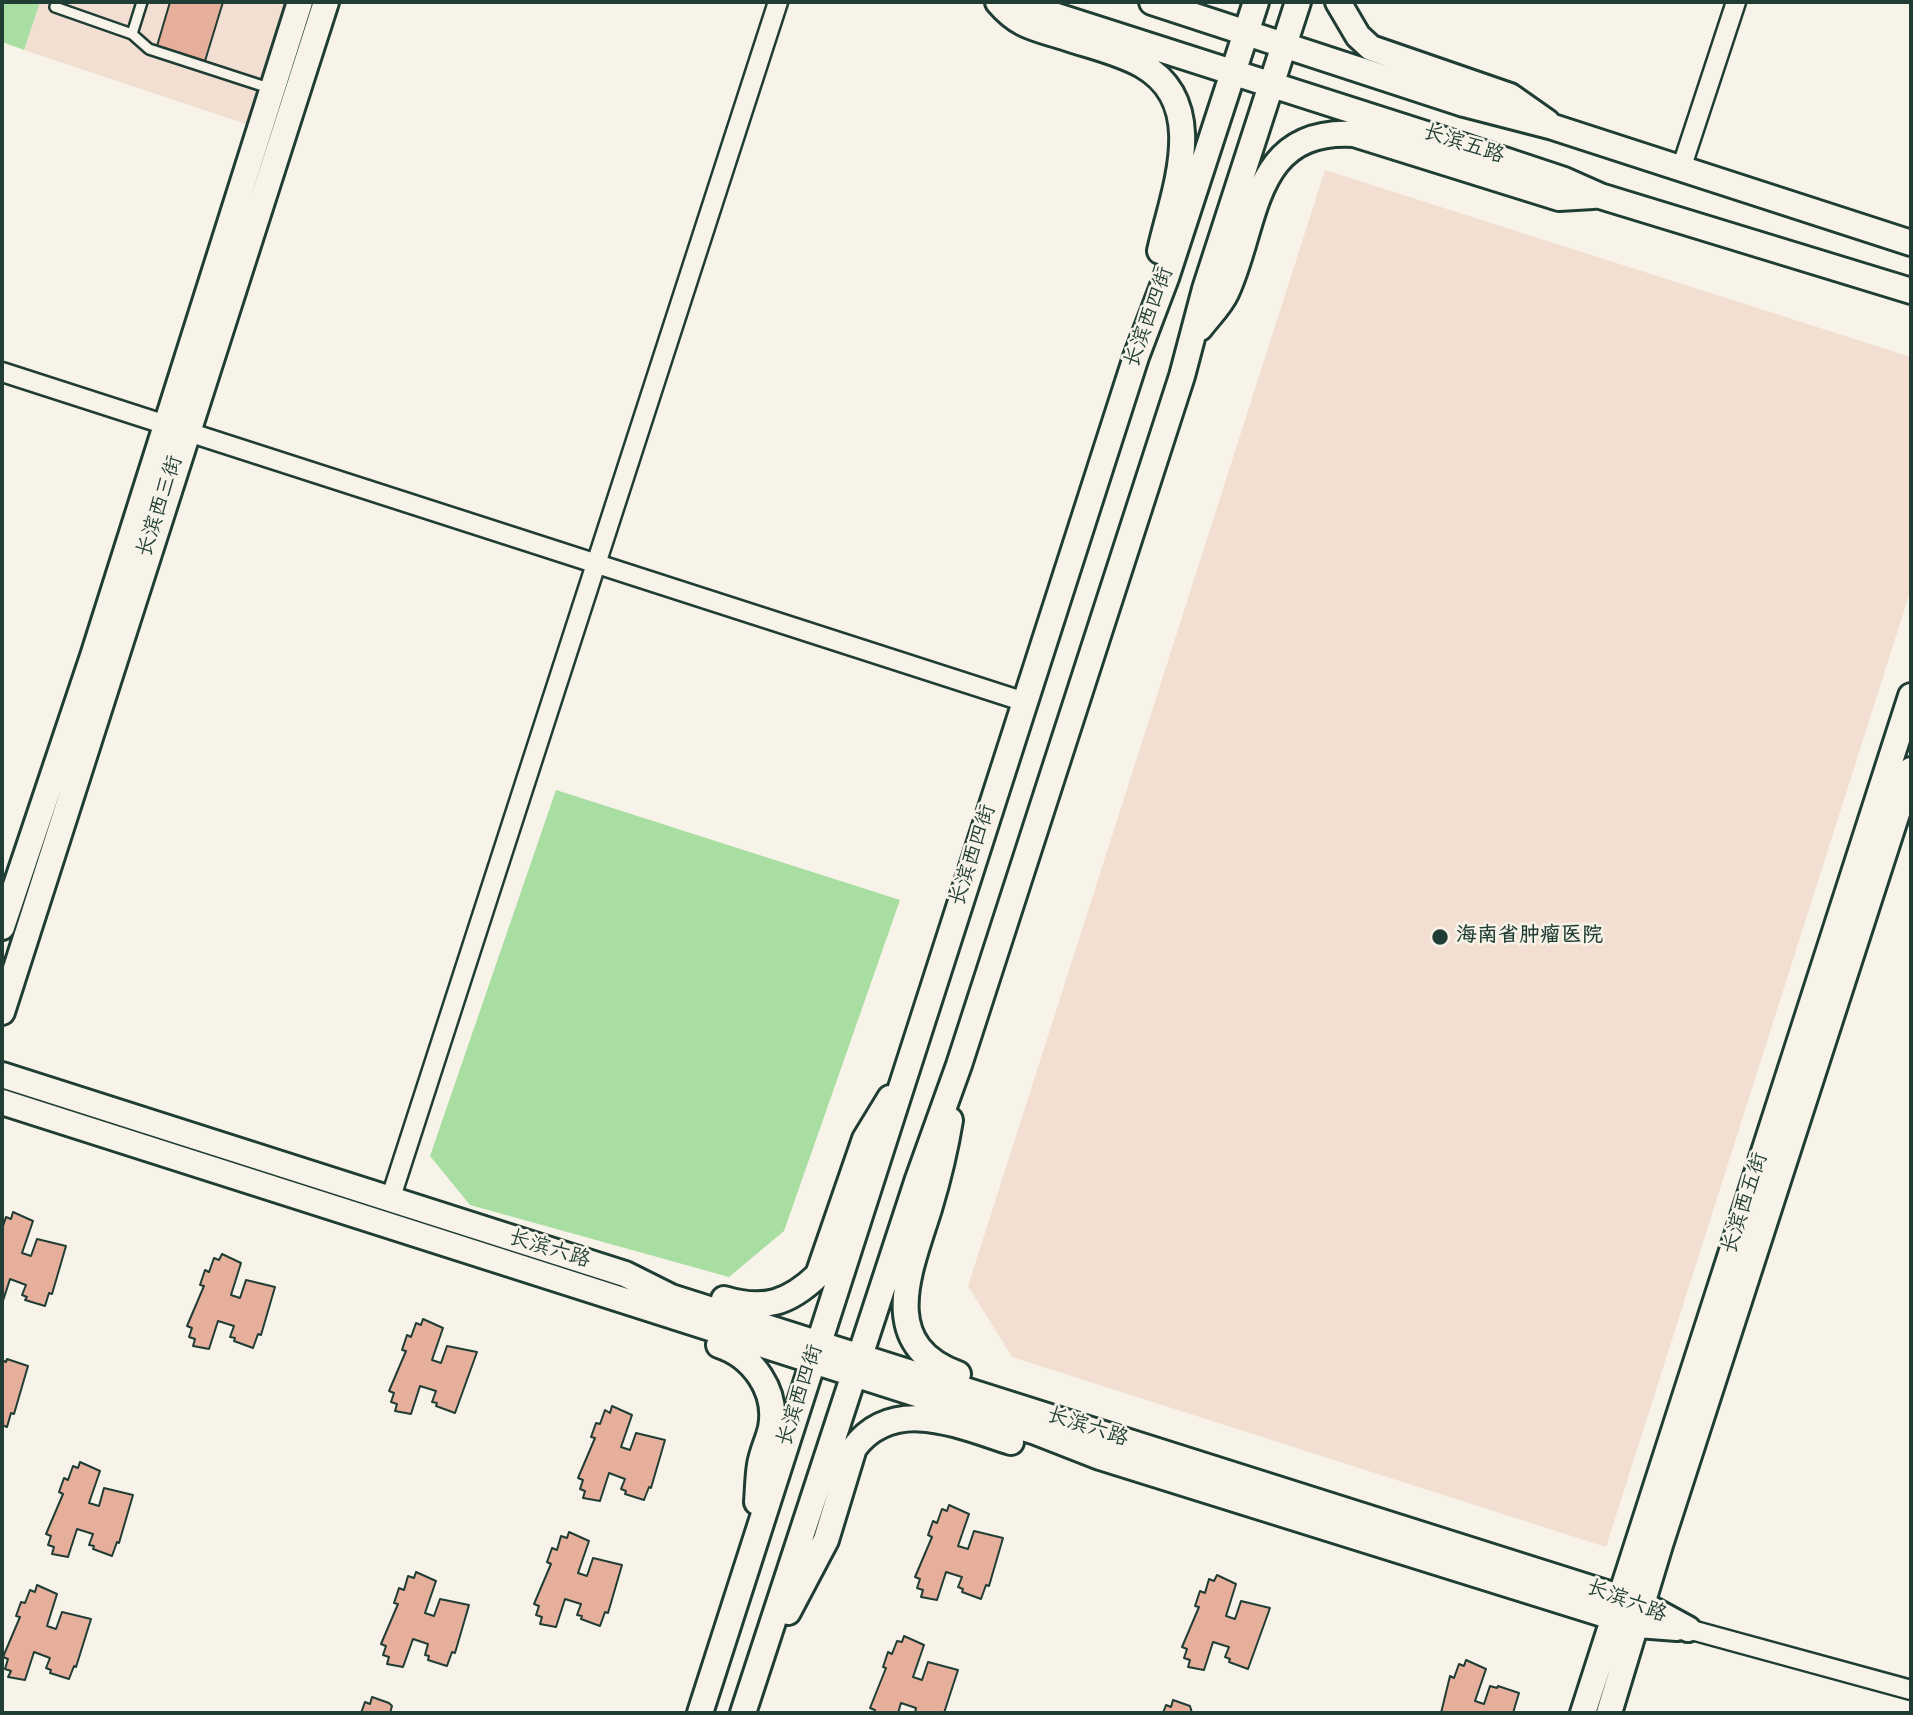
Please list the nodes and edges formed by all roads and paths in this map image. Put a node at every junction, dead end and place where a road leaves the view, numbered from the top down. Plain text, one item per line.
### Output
1 (57, 2) edge
2 (142, 2) edge
3 (300, 2) edge
4 (326, 2) edge
5 (779, 2) edge
6 (998, 2) edge
7 (1013, 2) edge
8 (1152, 2) edge
9 (1256, 2) edge
10 (1298, 2) edge
11 (1338, 2) edge
12 (1736, 2) edge
13 (1247, 33) junction
14 (132, 34) junction
15 (1284, 45) junction
16 (1234, 71) junction
17 (1271, 83) junction
18 (274, 90) junction
19 (1553, 127) junction
20 (1681, 169) junction
21 (1600, 196) junction
22 (1911, 243) edge
23 (1911, 290) edge
24 (1195, 334) junction
25 (1136, 357) junction
26 (2, 372) edge
27 (177, 429) junction
28 (596, 565) junction
29 (1911, 696) edge
30 (1024, 702) junction
31 (1911, 770) edge
32 (2, 927) edge
33 (2, 1012) edge
34 (959, 1065) junction
35 (2, 1075) edge
36 (903, 1076) junction
37 (2, 1102) edge
38 (390, 1200) junction
39 (625, 1274) junction
40 (617, 1299) junction
41 (816, 1353) junction
42 (856, 1366) junction
43 (1103, 1446) junction
44 (755, 1540) junction
45 (1629, 1611) junction
46 (1688, 1629) joint
47 (754, 1678) junction
48 (1911, 1690) edge
49 (700, 1713) edge
50 (743, 1713) edge
51 (1584, 1713) edge
52 (1609, 1713) edge

1 - 14 lane
2 - 14 lane
3 - 18 main road, 长滨西三街
4 - 27 main road, 长滨西三街
5 - 28 street
6 - 25 main road
7 - 16 main road, 长滨五路
8 - 13 main road, 长滨五路
9 - 13 main road, 长滨西四街
10 - 15 main road, 长滨西四街
11 - 19 main road
12 - 20 street
13 - 15 main road, 长滨五路
13 - 16 main road, 长滨西四街
14 - 18 lane
15 - 17 main road, 长滨西四街
15 - 19 main road, 长滨五路
16 - 17 main road, 长滨五路
16 - 25 main road, 长滨西四街
17 - 21 main road, 长滨五路
17 - 24 main road, 长滨西四街
18 - 27 main road, 长滨西三街
19 - 20 main road, 长滨五路
20 - 22 main road, 长滨五路
21 - 23 main road, 长滨五路
21 - 24 main road
24 - 34 main road, 长滨西四街
25 - 30 main road, 长滨西四街
26 - 27 street
27 - 28 street
27 - 32 main road, 长滨西三街
27 - 33 main road, 长滨西三街
28 - 30 street
28 - 38 street
29 - 45 main road, 长滨西五街
30 - 36 main road, 长滨西四街
31 - 45 main road, 长滨西五街
34 - 42 main road, 长滨西四街
34 - 43 main road
35 - 38 main road, 长滨六路
36 - 39 main road
36 - 41 main road, 长滨西四街
37 - 40 main road, 长滨六路
38 - 39 main road, 长滨六路
39 - 41 main road, 长滨六路
40 - 41 main road, 长滨六路
40 - 44 main road
41 - 42 main road, 长滨六路
41 - 44 main road, 长滨西四街
42 - 43 main road, 长滨六路
42 - 47 main road, 长滨西四街
43 - 45 main road, 长滨六路
43 - 47 main road
44 - 49 main road, 长滨西四街
45 - 46 main road, 长滨六路
45 - 51 main road, 长滨西五街
45 - 52 main road, 长滨西五街
46 - 48 street
47 - 50 main road, 长滨西四街

